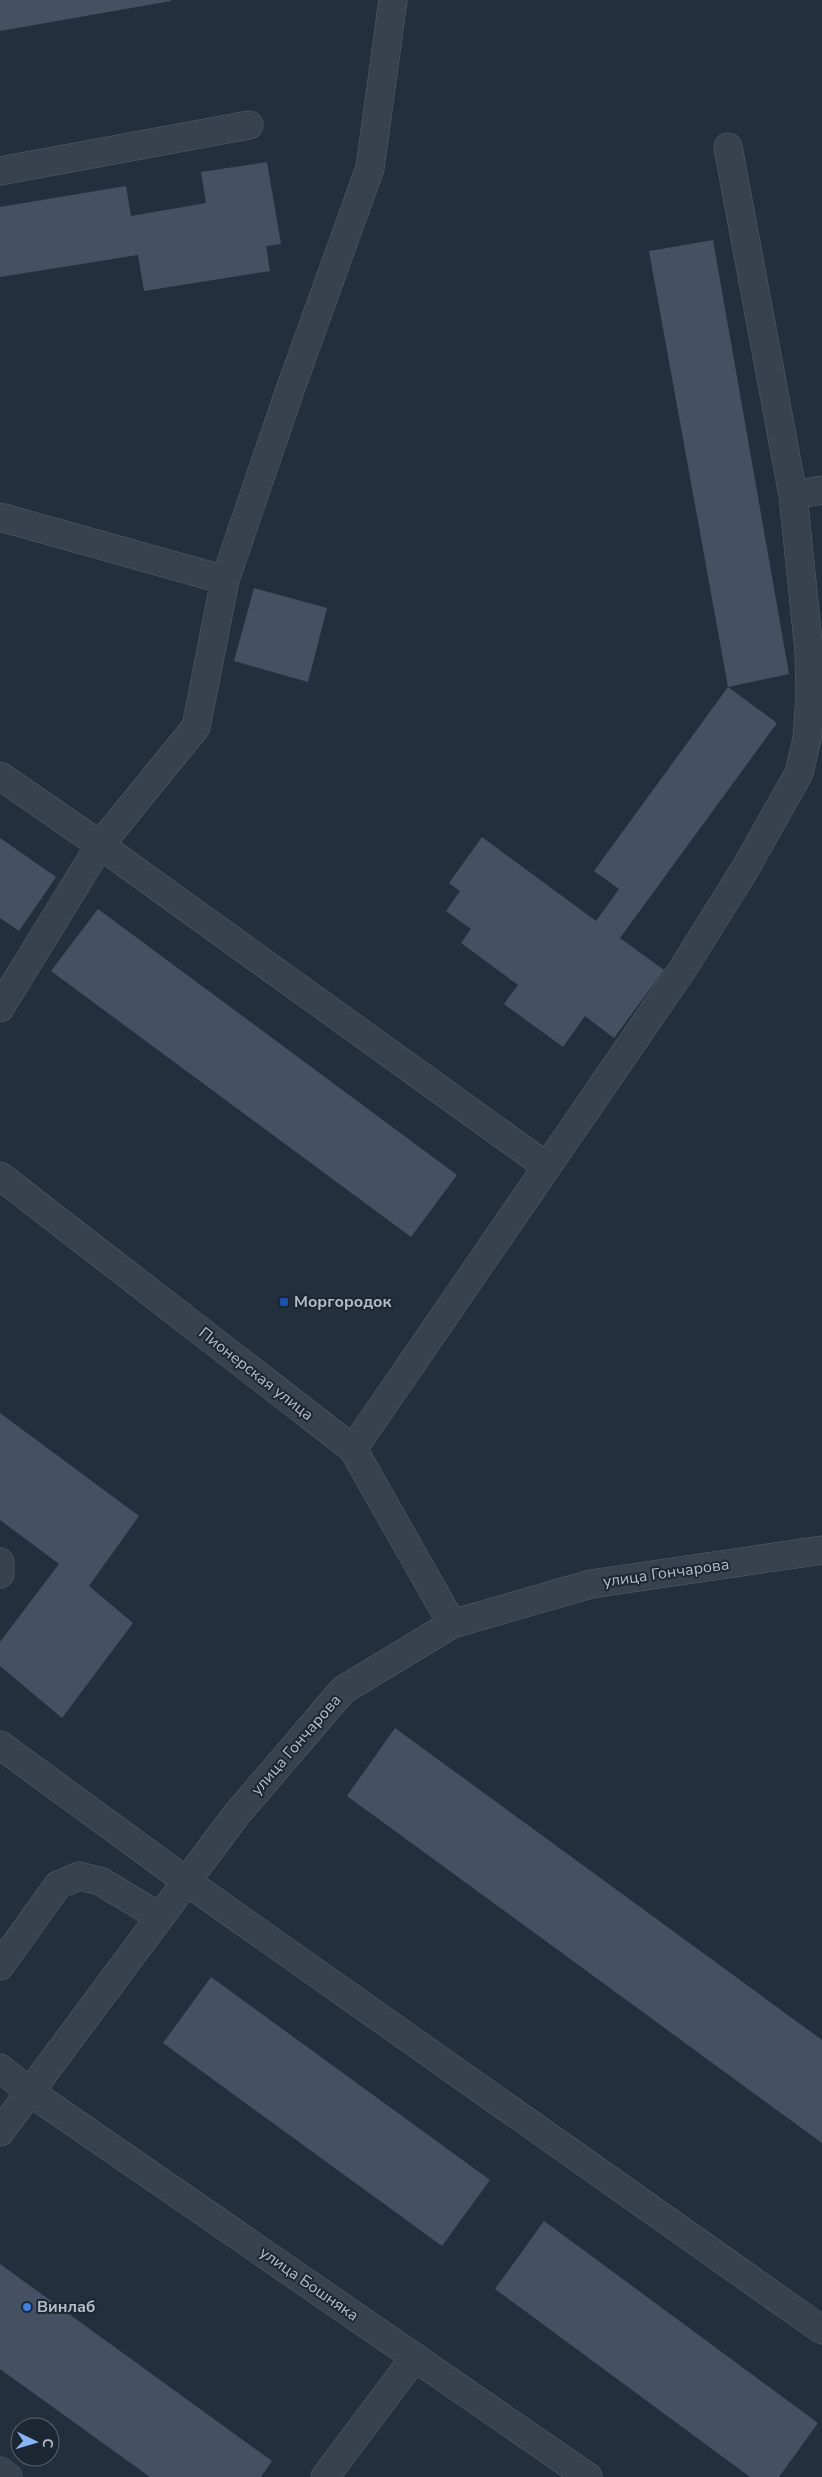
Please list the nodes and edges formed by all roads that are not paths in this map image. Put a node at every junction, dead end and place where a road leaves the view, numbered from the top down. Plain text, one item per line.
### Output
1 (393, 0) edge
2 (249, 125) dead end
3 (728, 146) dead end
4 (0, 171) edge
5 (822, 490) edge
6 (793, 495) junction
7 (0, 517) edge
8 (225, 580) junction
9 (0, 776) edge
10 (100, 845) junction
11 (0, 1008) edge
12 (546, 1166) junction
13 (0, 1176) edge
14 (353, 1449) junction
15 (822, 1550) edge
16 (0, 1562) edge
17 (0, 1574) edge
18 (452, 1624) junction
19 (0, 1745) edge
20 (186, 1881) junction
21 (160, 1917) junction
22 (0, 1966) edge
23 (0, 2068) edge
24 (30, 2092) junction
25 (0, 2132) edge
26 (822, 2330) edge
27 (415, 2357) junction
28 (0, 2471) edge
29 (8, 2477) edge
30 (325, 2477) edge
31 (588, 2477) edge

1 - 8 street
2 - 4 street
3 - 6 street
5 - 6 street
6 - 12 street
7 - 8 street
8 - 10 street
9 - 10 street
10 - 11 street
10 - 12 street
12 - 14 street
13 - 14 street, Пионерская улица
14 - 18 street, Пионерская улица
15 - 18 street, улица Гончарова
16 - 17 street
18 - 20 street, улица Гончарова
19 - 20 street
20 - 21 street, улица Гончарова
20 - 26 street
21 - 22 street
21 - 24 street, улица Гончарова
23 - 24 street, улица Бошняка
24 - 25 street, улица Гончарова
24 - 27 street, улица Бошняка
27 - 30 street
27 - 31 street, улица Бошняка
28 - 29 street

